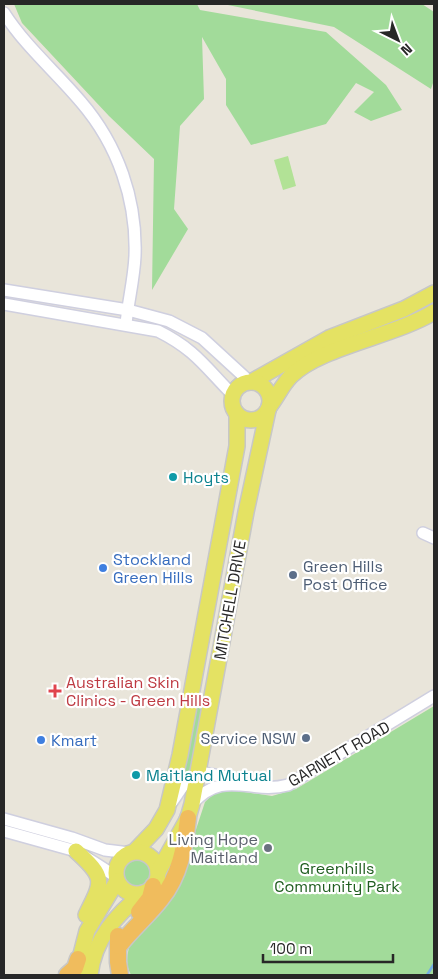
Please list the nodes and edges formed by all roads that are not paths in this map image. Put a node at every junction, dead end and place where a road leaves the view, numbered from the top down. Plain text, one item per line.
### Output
1 (4, 13) edge
2 (4, 290) edge
3 (434, 293) edge
4 (4, 304) edge
5 (128, 310) junction
6 (434, 312) edge
7 (126, 324) junction
8 (251, 382) junction
9 (233, 395) junction
10 (268, 408) junction
11 (237, 414) junction
12 (423, 533) dead end
13 (434, 538) edge
14 (434, 696) edge
15 (200, 772) junction
16 (236, 784) junction
17 (167, 810) junction
18 (190, 811) junction
19 (4, 819) edge
20 (4, 831) edge
21 (76, 851) junction
22 (132, 852) junction
23 (116, 878) junction
24 (151, 884) junction
25 (83, 941) junction
26 (119, 946) junction
27 (77, 967) edge
28 (68, 975) edge
29 (90, 975) edge
30 (120, 975) edge

1 - 5 street
2 - 5 street
3 - 8 main road
4 - 7 street
5 - 7 street
5 - 8 street
6 - 10 main road, MITCHELL DRIVE
7 - 9 street
8 - 9 main road
8 - 10 main road
9 - 11 main road
10 - 11 main road
10 - 15 main road, MITCHELL DRIVE
11 - 17 main road, MITCHELL DRIVE
12 - 13 street
14 - 16 street, GARNETT ROAD
15 - 16 street, GARNETT ROAD
15 - 17 street
15 - 18 main road, MITCHELL DRIVE
16 - 18 street, GARNETT ROAD
17 - 22 main road, MITCHELL DRIVE
18 - 24 main road, MITCHELL DRIVE
18 - 26 highway
19 - 22 street
20 - 21 street
21 - 23 street
21 - 25 main road
22 - 23 main road
22 - 24 main road
23 - 24 main road
23 - 25 main road
24 - 26 highway
24 - 29 main road, MITCHELL DRIVE
25 - 27 main road
26 - 30 highway
27 - 28 highway

